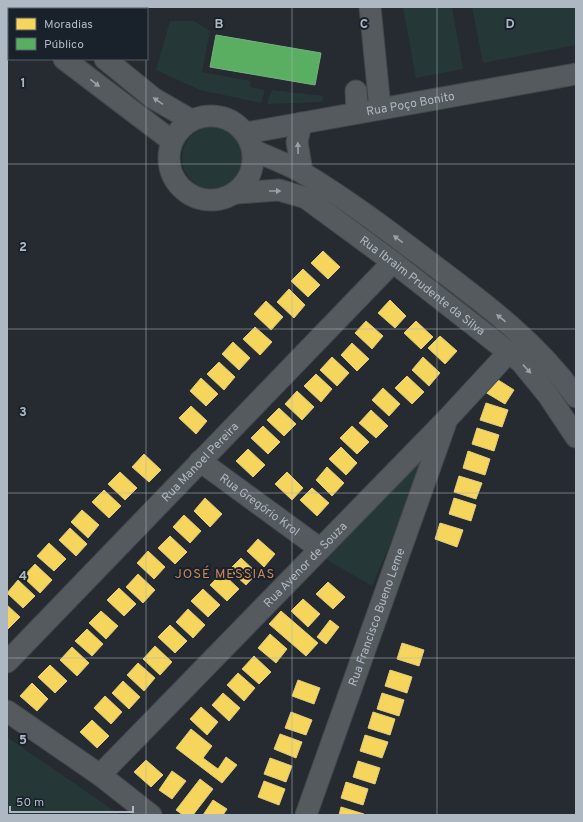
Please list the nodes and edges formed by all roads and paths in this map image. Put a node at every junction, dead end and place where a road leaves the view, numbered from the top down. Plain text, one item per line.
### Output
1 (370, 7) edge
2 (65, 60) edge
3 (106, 60) edge
4 (576, 74) edge
5 (356, 91) dead end
6 (380, 108) junction
7 (357, 112) junction
8 (191, 120) junction
9 (301, 123) junction
10 (172, 141) junction
11 (250, 142) junction
12 (302, 172) junction
13 (236, 193) junction
14 (393, 262) junction
15 (509, 352) junction
16 (576, 397) edge
17 (447, 419) junction
18 (576, 437) edge
19 (200, 461) junction
20 (319, 548) junction
21 (7, 662) edge
22 (7, 711) edge
23 (100, 775) junction
24 (151, 815) edge
25 (306, 815) edge

1 - 6 street
2 -> 10 street
8 -> 3 street
4 - 6 street, Rua Poço Bonito
5 - 7 street
6 - 7 street, Rua Poço Bonito
7 - 9 street, Rua Poço Bonito
8 - 10 street
8 - 11 street
9 - 11 street, Rua Poço Bonito
12 -> 9 street
10 - 13 street
11 - 12 street, Rua Ibraim Prudente da Silva
11 - 13 street
16 -> 12 street, Rua Ibraim Prudente da Silva
13 -> 14 street, Rua Ibraim Prudente da Silva
14 - 15 street, Rua Ibraim Prudente da Silva
14 - 19 street, Rua Manoel Pereira
15 - 17 street, Rua Avenor de Souza
15 -> 18 street, Rua Ibraim Prudente da Silva
17 - 20 street, Rua Avenor de Souza
17 - 25 street, Rua Francisco Bueno Leme
19 - 20 street, Rua Gregório Krol
19 - 21 street, Rua Manoel Pereira
20 - 23 street, Rua Avenor de Souza
22 - 23 street
23 - 24 street

